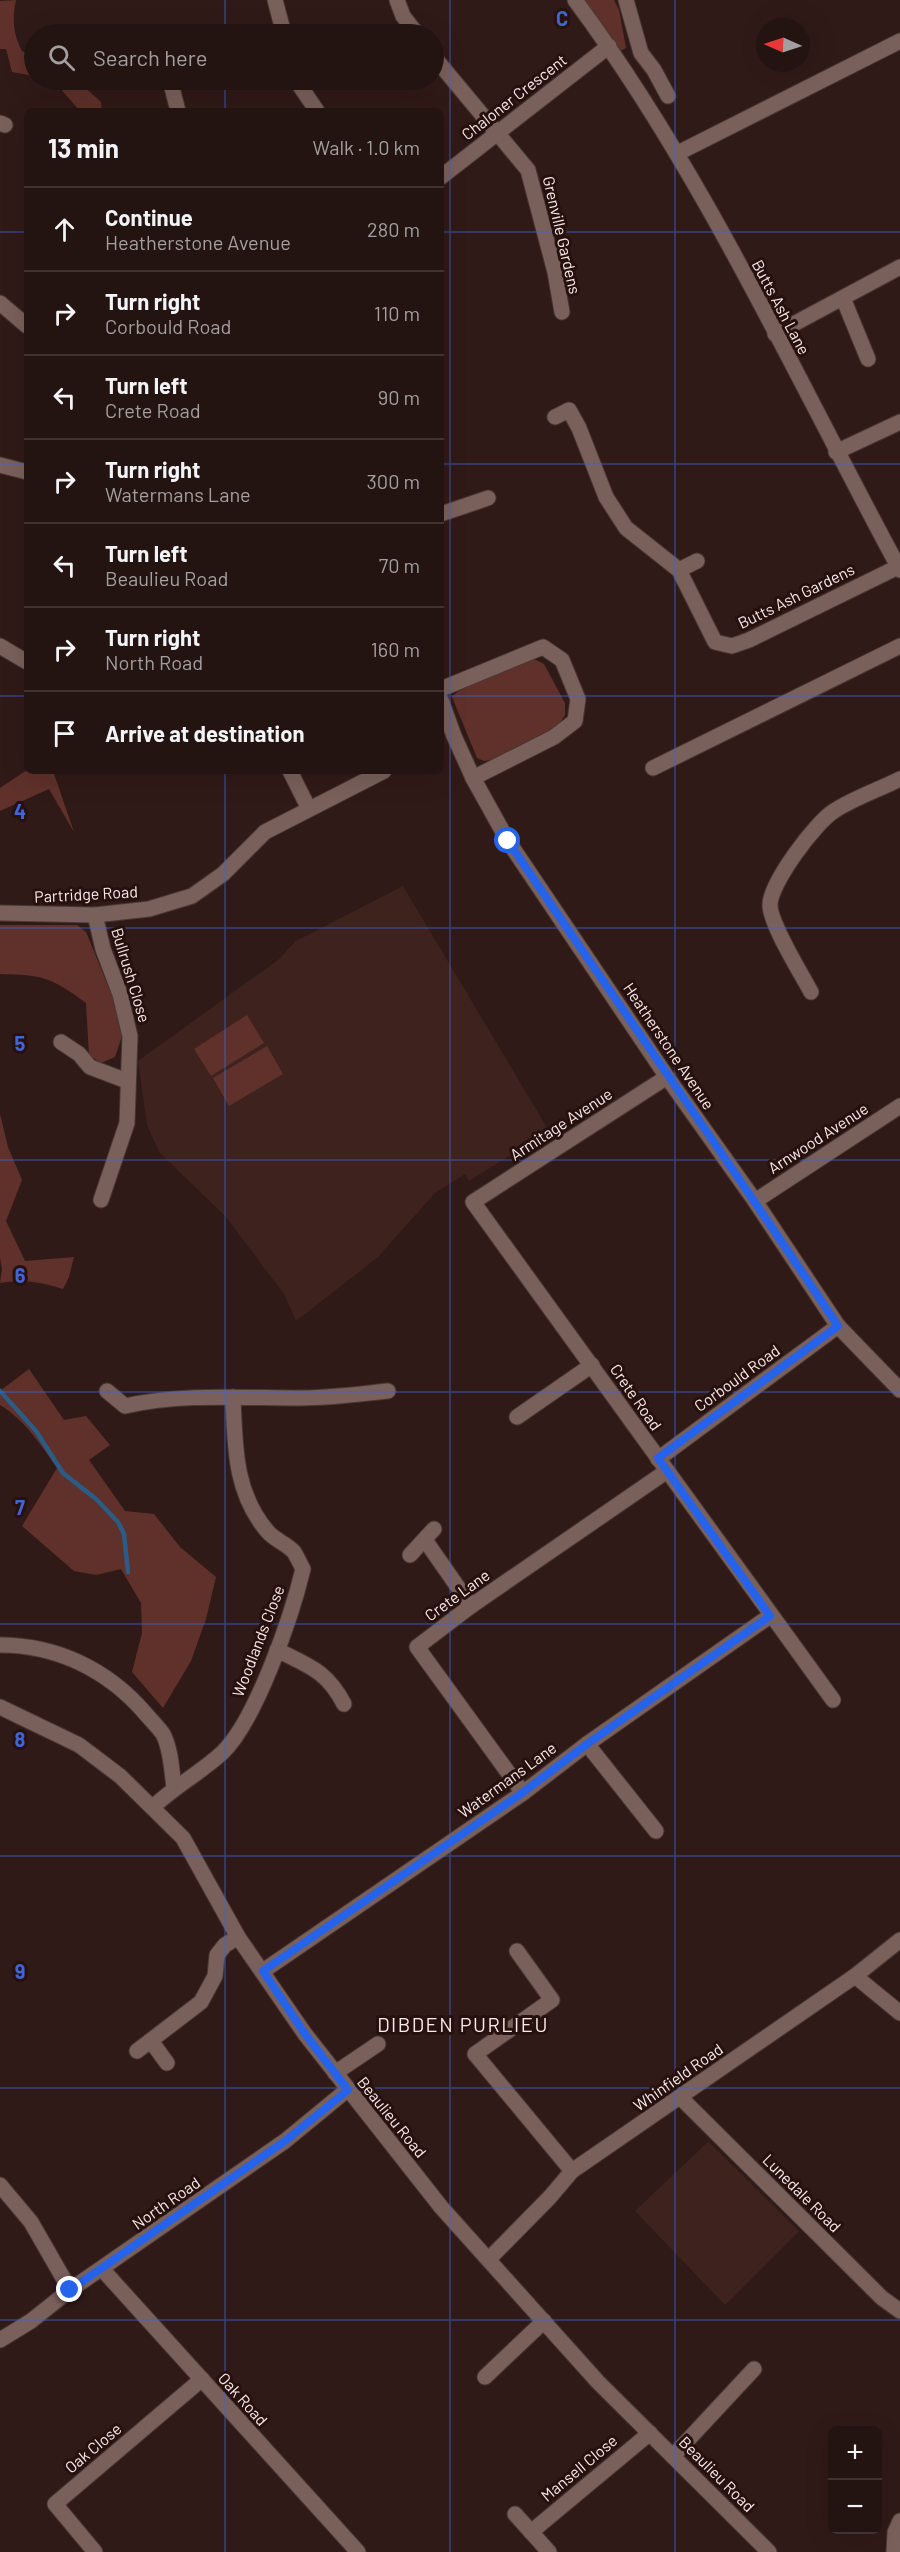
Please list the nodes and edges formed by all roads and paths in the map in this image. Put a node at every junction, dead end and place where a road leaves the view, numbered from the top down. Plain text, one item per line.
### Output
1 (275, 0) edge
2 (397, 0) edge
3 (575, 0) edge
4 (626, 0) edge
5 (281, 24) edge
6 (409, 24) edge
7 (900, 41) edge
8 (609, 46) junction
9 (640, 53) junction
10 (621, 65) junction
11 (444, 69) edge
12 (173, 90) edge
13 (302, 90) edge
14 (668, 96) dead end
15 (177, 108) edge
16 (314, 108) edge
17 (498, 132) junction
18 (678, 153) junction
19 (444, 175) edge
20 (900, 267) edge
21 (843, 298) junction
22 (0, 303) edge
23 (562, 312) dead end
24 (24, 323) edge
25 (775, 334) junction
26 (868, 359) dead end
27 (555, 417) dead end
28 (900, 422) edge
29 (836, 452) junction
30 (0, 465) edge
31 (24, 471) edge
32 (488, 498) dead end
33 (444, 513) edge
34 (697, 561) dead end
35 (899, 568) edge
36 (679, 570) junction
37 (0, 646) edge
38 (900, 646) edge
39 (24, 660) edge
40 (444, 688) edge
41 (444, 720) edge
42 (447, 739) edge
43 (653, 768) dead end
44 (292, 774) edge
45 (378, 774) edge
46 (473, 778) junction
47 (900, 779) edge
48 (309, 808) junction
49 (0, 912) edge
50 (95, 915) junction
51 (811, 992) dead end
52 (60, 1042) dead end
53 (667, 1077) junction
54 (127, 1081) junction
55 (900, 1106) edge
56 (101, 1200) dead end
57 (755, 1201) junction
58 (473, 1202) joint
59 (838, 1326) junction
60 (592, 1365) junction
61 (900, 1390) edge
62 (107, 1391) dead end
63 (388, 1391) dead end
64 (233, 1397) junction
65 (517, 1417) dead end
66 (662, 1465) junction
67 (410, 1555) dead end
68 (471, 1606) junction
69 (770, 1616) junction
70 (0, 1645) edge
71 (277, 1650) junction
72 (833, 1700) dead end
73 (344, 1704) dead end
74 (0, 1707) edge
75 (587, 1744) junction
76 (174, 1788) junction
77 (522, 1793) junction
78 (153, 1807) junction
79 (656, 1831) dead end
80 (238, 1937) junction
81 (900, 1940) edge
82 (518, 1951) dead end
83 (263, 1971) junction
84 (855, 1976) junction
85 (900, 2013) edge
86 (151, 2041) junction
87 (378, 2044) dead end
88 (137, 2051) dead end
89 (167, 2062) dead end
90 (335, 2073) junction
91 (348, 2090) junction
92 (681, 2098) junction
93 (572, 2171) junction
94 (0, 2185) edge
95 (489, 2259) junction
96 (102, 2269) junction
97 (70, 2290) junction
98 (900, 2310) edge
99 (544, 2321) junction
100 (0, 2340) edge
101 (754, 2369) dead end
102 (485, 2377) dead end
103 (202, 2379) junction
104 (650, 2433) junction
105 (674, 2456) junction
106 (515, 2514) dead end
107 (900, 2521) edge
108 (531, 2532) junction
109 (95, 2552) edge
110 (358, 2552) edge
111 (549, 2552) edge
112 (770, 2552) edge
113 (894, 2552) edge

1 - 5 street
2 - 6 street
3 - 8 street, Butts Ash Lane
4 - 9 street
7 - 18 street
8 - 10 street, Butts Ash Lane
8 - 17 street, Chaloner Crescent
9 - 10 street
9 - 14 street
10 - 18 street, Butts Ash Lane
11 - 17 street, Grenville Gardens
12 - 15 street
13 - 16 street
17 - 19 street, Chaloner Crescent
17 - 23 street, Grenville Gardens
18 - 25 street, Butts Ash Lane
20 - 21 street
21 - 25 street
21 - 26 street
22 - 24 street
25 - 29 street, Butts Ash Lane
27 - 36 street, Butts Ash Gardens
28 - 29 street
29 - 35 street, Butts Ash Lane
30 - 31 street
32 - 33 street
34 - 36 street
35 - 36 street, Butts Ash Gardens
37 - 39 street
38 - 43 street
40 - 46 street
41 - 42 street, Heatherstone Avenue
42 - 46 street, Heatherstone Avenue
44 - 48 street
45 - 48 street, Partridge Road
46 - 53 street, Heatherstone Avenue
47 - 51 street
48 - 50 street, Partridge Road
49 - 50 street, Partridge Road
50 - 54 street, Bullrush Close
52 - 54 street
53 - 57 street, Heatherstone Avenue
53 - 58 street, Armitage Avenue
54 - 56 street, Bullrush Close
55 - 57 street, Arnwood Avenue
57 - 59 street, Heatherstone Avenue
58 - 60 street, Crete Road
59 - 61 street, Heatherstone Avenue
59 - 66 street, Corbould Road
60 - 65 street
60 - 66 street, Crete Road
62 - 64 street
63 - 64 street
64 - 71 street, Woodlands Close
66 - 68 street, Crete Lane
66 - 69 street, Crete Road
67 - 68 street
68 - 77 street, Crete Lane
69 - 72 street, Crete Road
69 - 75 street, Watermans Lane
70 - 76 street
71 - 73 street
71 - 76 street, Woodlands Close
74 - 78 street, Beaulieu Road
75 - 77 street, Watermans Lane
75 - 79 street
76 - 78 street, Woodlands Close
77 - 83 street, Watermans Lane
78 - 80 street, Beaulieu Road
80 - 83 street, Beaulieu Road
80 - 86 street
81 - 84 street, Whinfield Road
82 - 93 street
83 - 90 street, Beaulieu Road
84 - 85 street
84 - 92 street, Whinfield Road
86 - 88 street
86 - 89 street
87 - 90 street
90 - 91 street, Beaulieu Road
91 - 95 street, Beaulieu Road
91 - 96 street, North Road
92 - 93 street, Whinfield Road
92 - 98 street, Lunedale Road
93 - 95 street, Whinfield Road
94 - 97 street
95 - 99 street, Beaulieu Road
96 - 97 street, North Road
96 - 103 street, Oak Road
97 - 100 street, North Road
99 - 102 street
99 - 104 street, Beaulieu Road
101 - 105 street
103 - 109 street, Oak Close
103 - 110 street, Oak Road
104 - 105 street, Beaulieu Road
104 - 108 street, Mansell Close
105 - 112 street, Beaulieu Road
106 - 108 street
107 - 113 street
108 - 111 street

